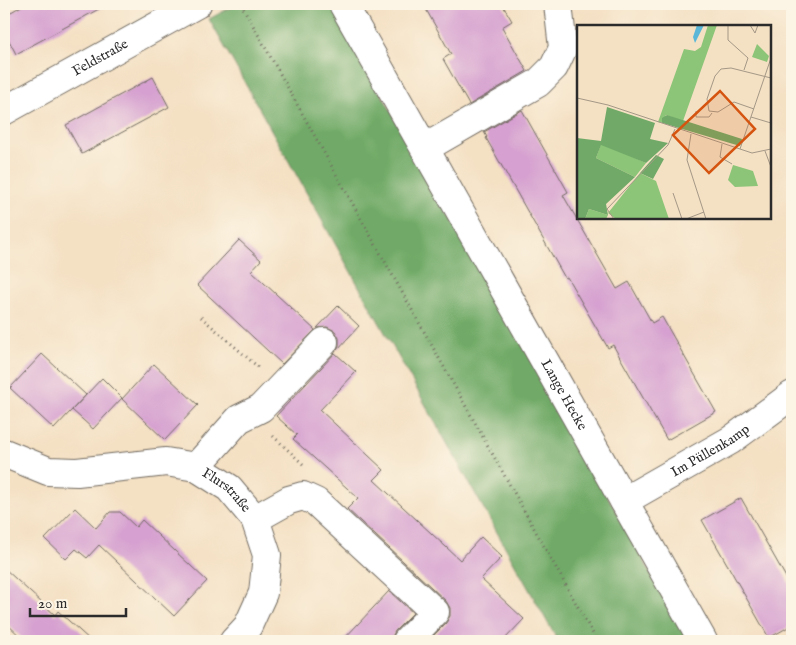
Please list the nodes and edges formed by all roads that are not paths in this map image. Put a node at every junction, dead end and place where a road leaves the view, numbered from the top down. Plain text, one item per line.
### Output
1 (197, 4) edge
2 (343, 4) edge
3 (558, 4) edge
4 (4, 111) edge
5 (425, 148) junction
6 (324, 342) dead end
7 (792, 396) edge
8 (4, 453) edge
9 (196, 467) junction
10 (624, 501) junction
11 (255, 518) junction
12 (234, 641) edge
13 (407, 641) edge
14 (702, 641) edge

1 - 4 street, Feldstraße
2 - 5 street, Lange Hecke
3 - 5 street
5 - 10 street, Lange Hecke
6 - 9 street
7 - 10 street, Im Püllenkamp
8 - 9 street, Flurstraße
9 - 11 street, Flurstraße
10 - 14 street, Lange Hecke
11 - 12 street, Flurstraße
11 - 13 street

